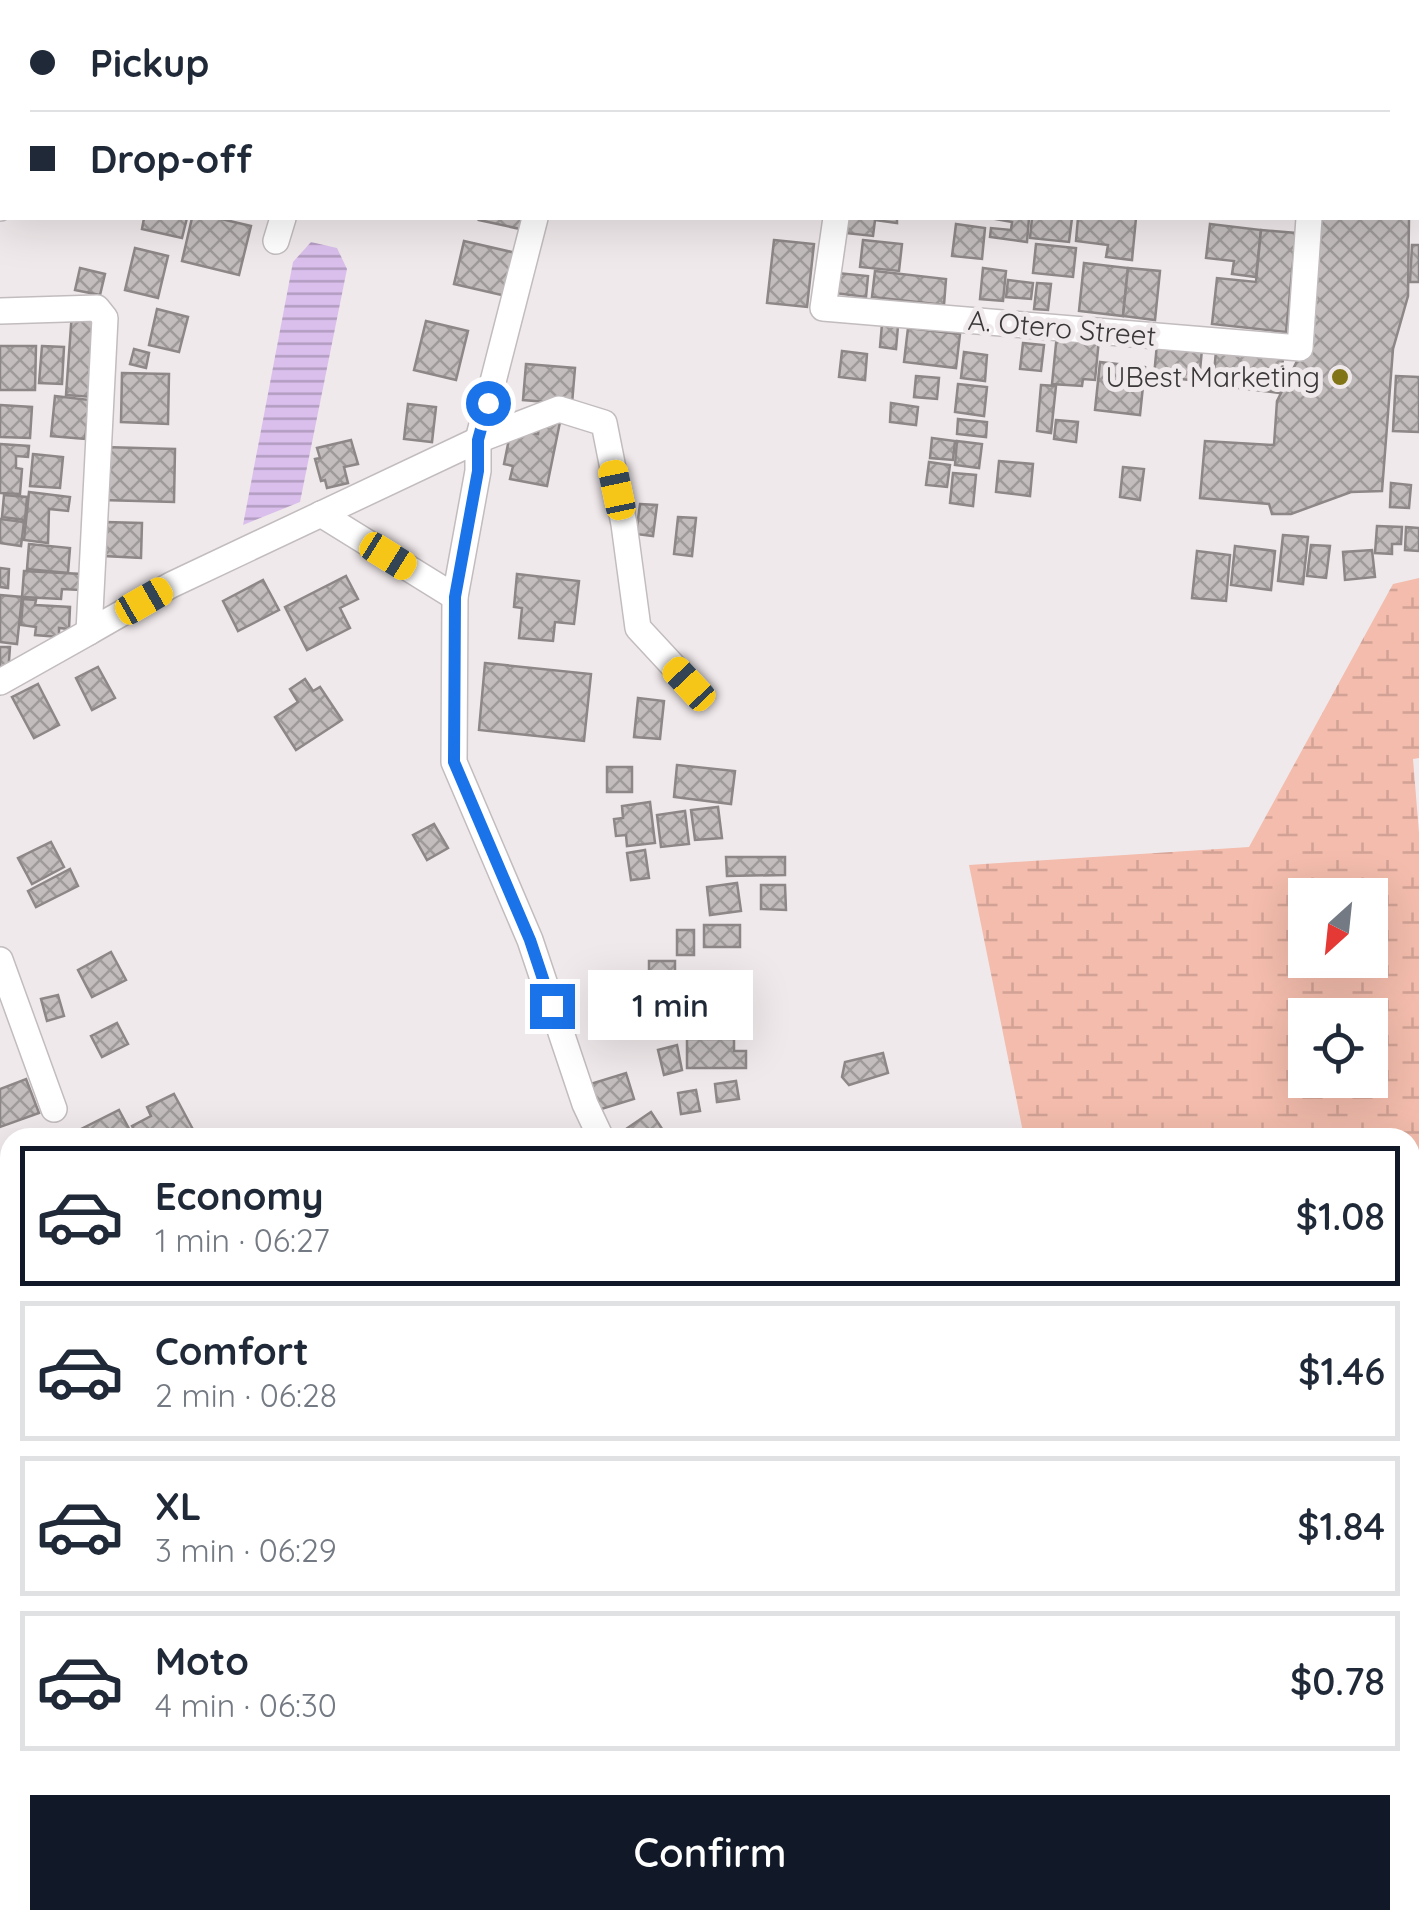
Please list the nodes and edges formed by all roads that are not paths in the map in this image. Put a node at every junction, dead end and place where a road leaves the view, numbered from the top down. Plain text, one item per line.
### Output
1 (534, 220) edge
2 (836, 220) edge
3 (1310, 220) edge
4 (0, 311) edge
5 (478, 440) junction
6 (321, 514) junction
7 (455, 597) junction
8 (89, 632) junction
9 (0, 682) edge
10 (689, 684) dead end
11 (0, 960) edge
12 (54, 1109) dead end
13 (596, 1128) edge

1 - 5 street
2 - 3 street, A. Otero Street
4 - 8 street
5 - 6 street
5 - 7 street
5 - 10 street
6 - 7 street
6 - 8 street
7 - 13 street
8 - 9 street
11 - 12 street

